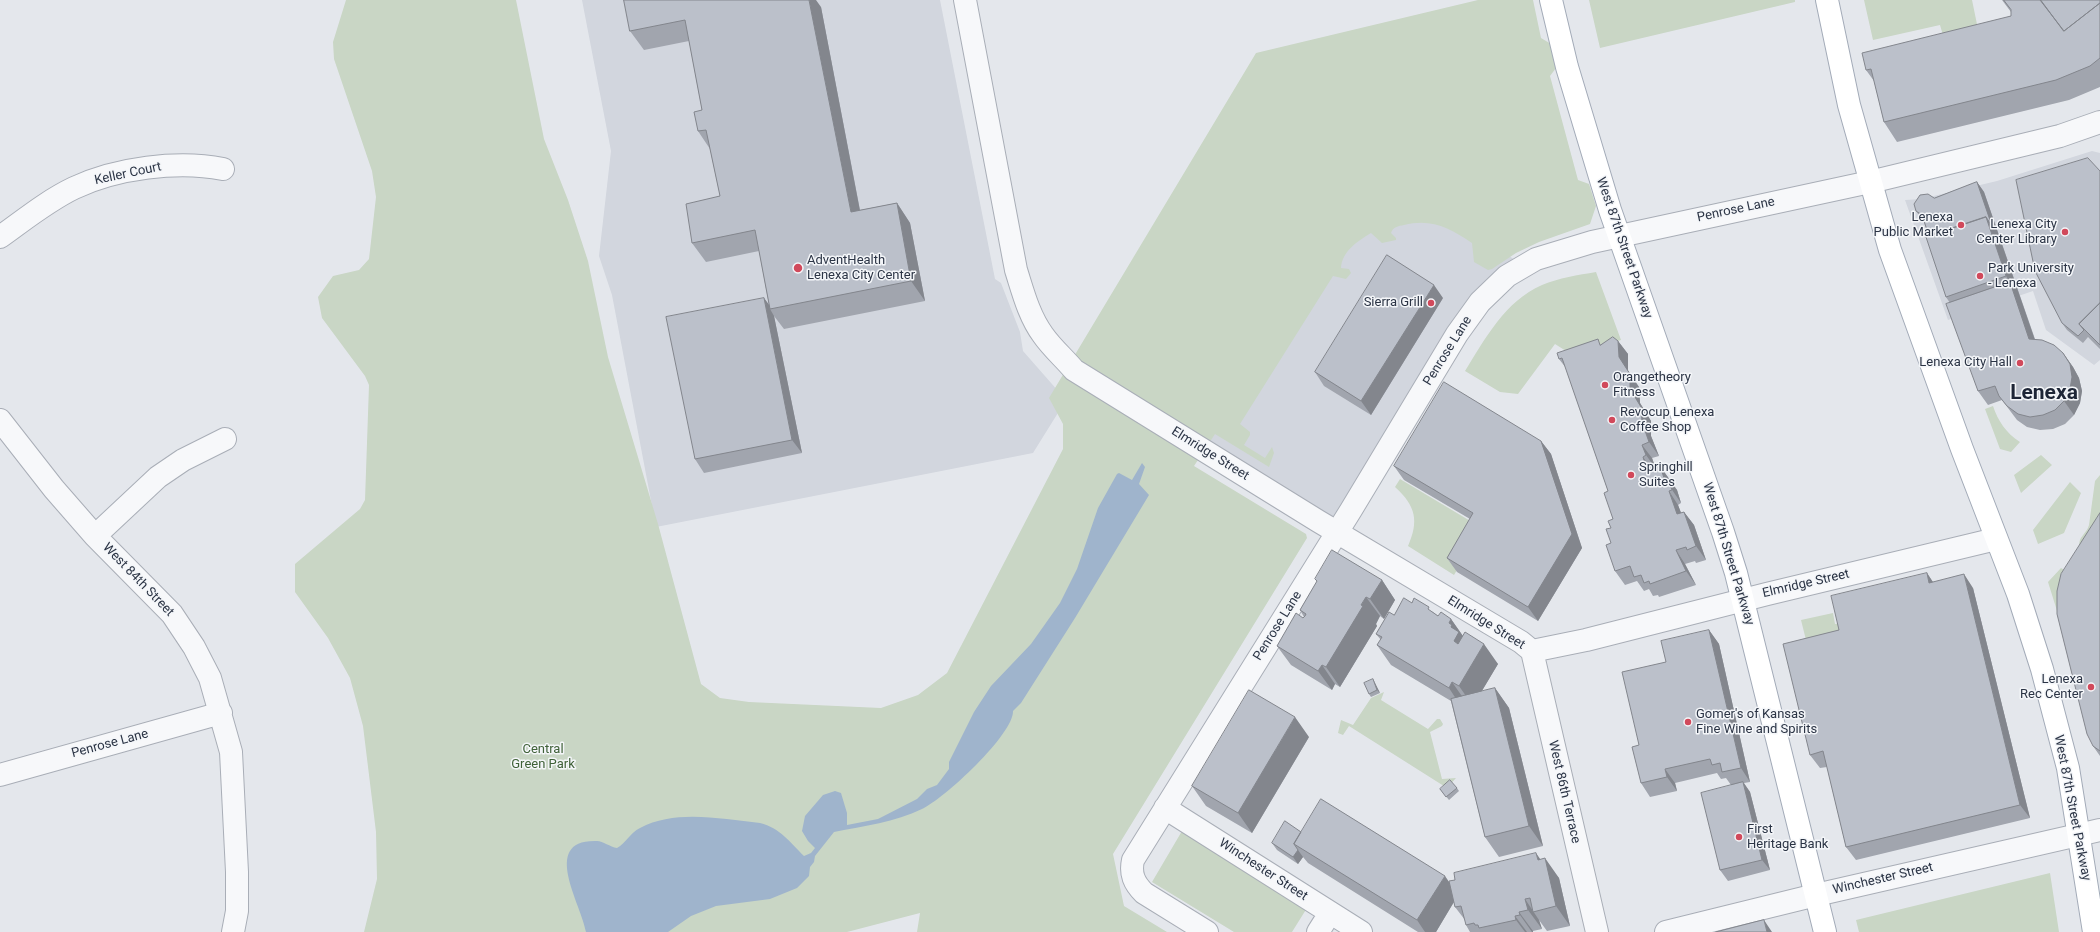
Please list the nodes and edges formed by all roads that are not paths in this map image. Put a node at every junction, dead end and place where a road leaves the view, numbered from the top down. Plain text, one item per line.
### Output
1 (965, 0) edge
2 (1551, 0) edge
3 (1827, 0) edge
4 (2100, 122) edge
5 (223, 169) dead end
6 (1870, 182) junction
7 (1618, 236) junction
8 (0, 237) edge
9 (0, 420) edge
10 (225, 439) dead end
11 (1337, 532) junction
12 (95, 536) junction
13 (1996, 539) junction
14 (1743, 600) junction
15 (1532, 652) junction
16 (221, 714) junction
17 (0, 775) edge
18 (1165, 808) junction
19 (2100, 830) edge
20 (2078, 834) junction
21 (1816, 895) junction
22 (1330, 913) junction
23 (233, 932) edge
24 (1207, 932) edge
25 (1318, 932) edge
26 (1361, 932) edge
27 (1597, 932) edge
28 (1666, 932) edge
29 (1825, 932) edge
30 (2094, 932) edge

1 - 11 street, Elmridge Street
2 - 7 main road, West 87th Street Parkway
3 - 6 main road, West 87th Street Parkway
4 - 6 street, Penrose Lane
5 - 8 street, Keller Court
6 - 7 street, Penrose Lane
6 - 13 main road, West 87th Street Parkway
7 - 11 street, Penrose Lane
7 - 14 main road, West 87th Street Parkway
9 - 12 street, West 84th Street
10 - 12 street
11 - 15 street, Elmridge Street
11 - 18 street, Penrose Lane
12 - 16 street, West 84th Street
13 - 14 street, Elmridge Street
13 - 20 main road, West 87th Street Parkway
14 - 15 street, Elmridge Street
14 - 21 main road, West 87th Street Parkway
15 - 27 street, West 86th Terrace
16 - 17 street, Penrose Lane
16 - 23 street, West 84th Street
18 - 22 street, Winchester Street
18 - 24 street, Penrose Lane
19 - 20 street, Winchester Street
20 - 21 street, Winchester Street
20 - 30 main road, West 87th Street Parkway
21 - 28 street, Winchester Street
21 - 29 main road, West 87th Street Parkway
22 - 25 street
22 - 26 street, Winchester Street

